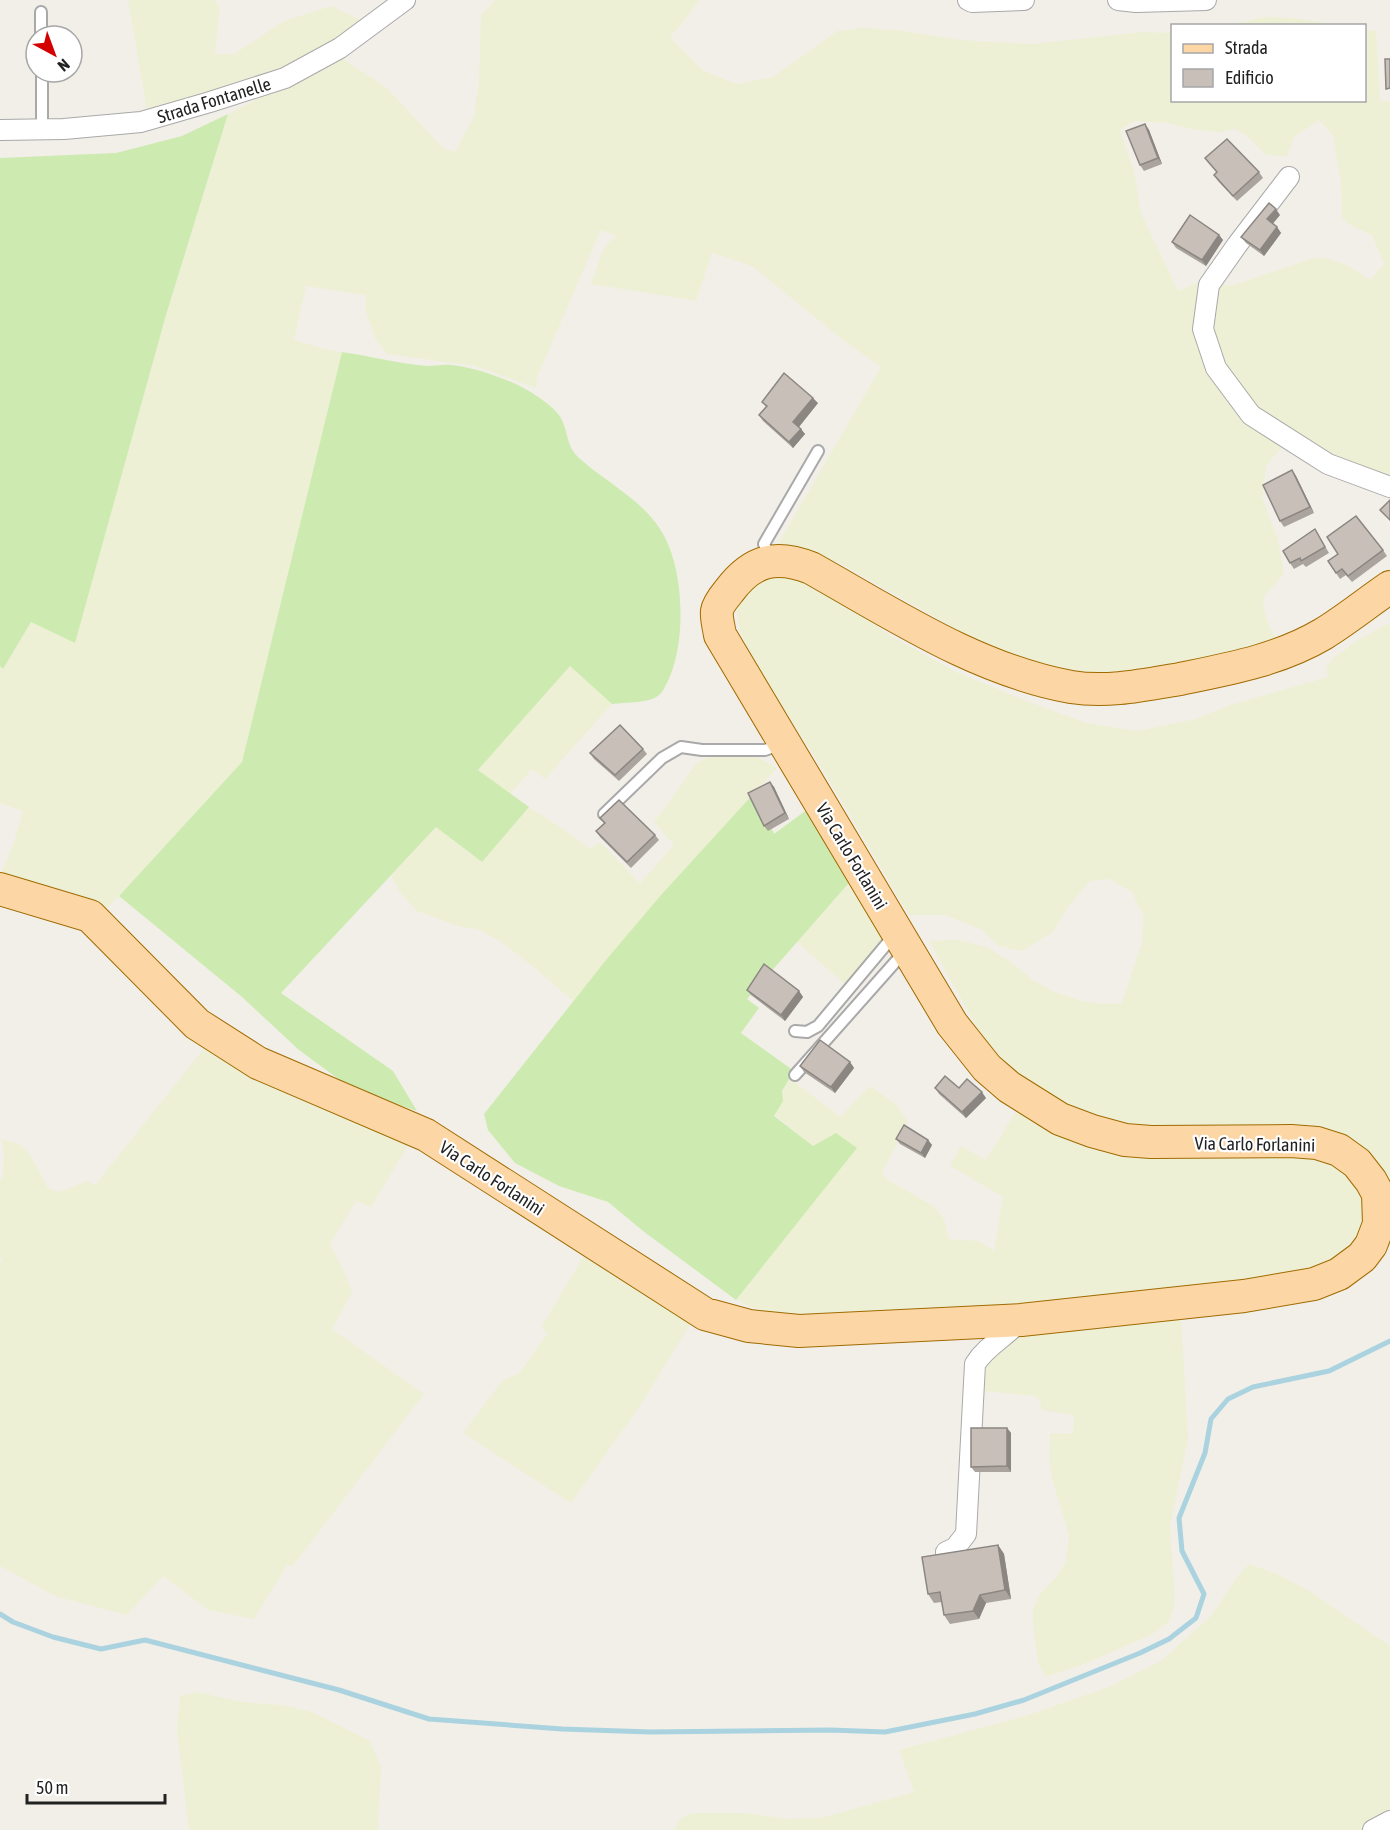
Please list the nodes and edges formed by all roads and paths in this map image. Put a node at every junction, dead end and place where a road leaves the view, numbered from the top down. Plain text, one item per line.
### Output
1 (405, 0) edge
2 (968, 0) edge
3 (1024, 0) edge
4 (1118, 0) edge
5 (1206, 0) edge
6 (41, 12) dead end
7 (41, 24) edge
8 (42, 84) edge
9 (0, 130) edge
10 (42, 130) junction
11 (1289, 177) dead end
12 (818, 451) dead end
13 (1390, 487) edge
14 (772, 560) junction
15 (1390, 587) edge
16 (785, 743) junction
17 (604, 814) edge
18 (0, 889) edge
19 (902, 940) junction
20 (795, 1031) dead end
21 (795, 1075) dead end
22 (1380, 1242) edge
23 (1021, 1320) junction
24 (946, 1552) edge
25 (1390, 1821) edge
26 (1373, 1830) edge

1 - 10 street, Strada Fontanelle
2 - 3 street
4 - 5 street
6 - 7 lane
8 - 10 lane
9 - 10 street, Strada Fontanelle
11 - 13 street
12 - 14 lane
14 - 15 main road
14 - 16 main road, Via Carlo Forlanini
16 - 17 lane
16 - 19 main road, Via Carlo Forlanini
18 - 23 main road, Via Carlo Forlanini
19 - 20 lane
19 - 21 lane
19 - 22 main road, Via Carlo Forlanini
22 - 23 main road, Via Carlo Forlanini
23 - 24 street
25 - 26 street

